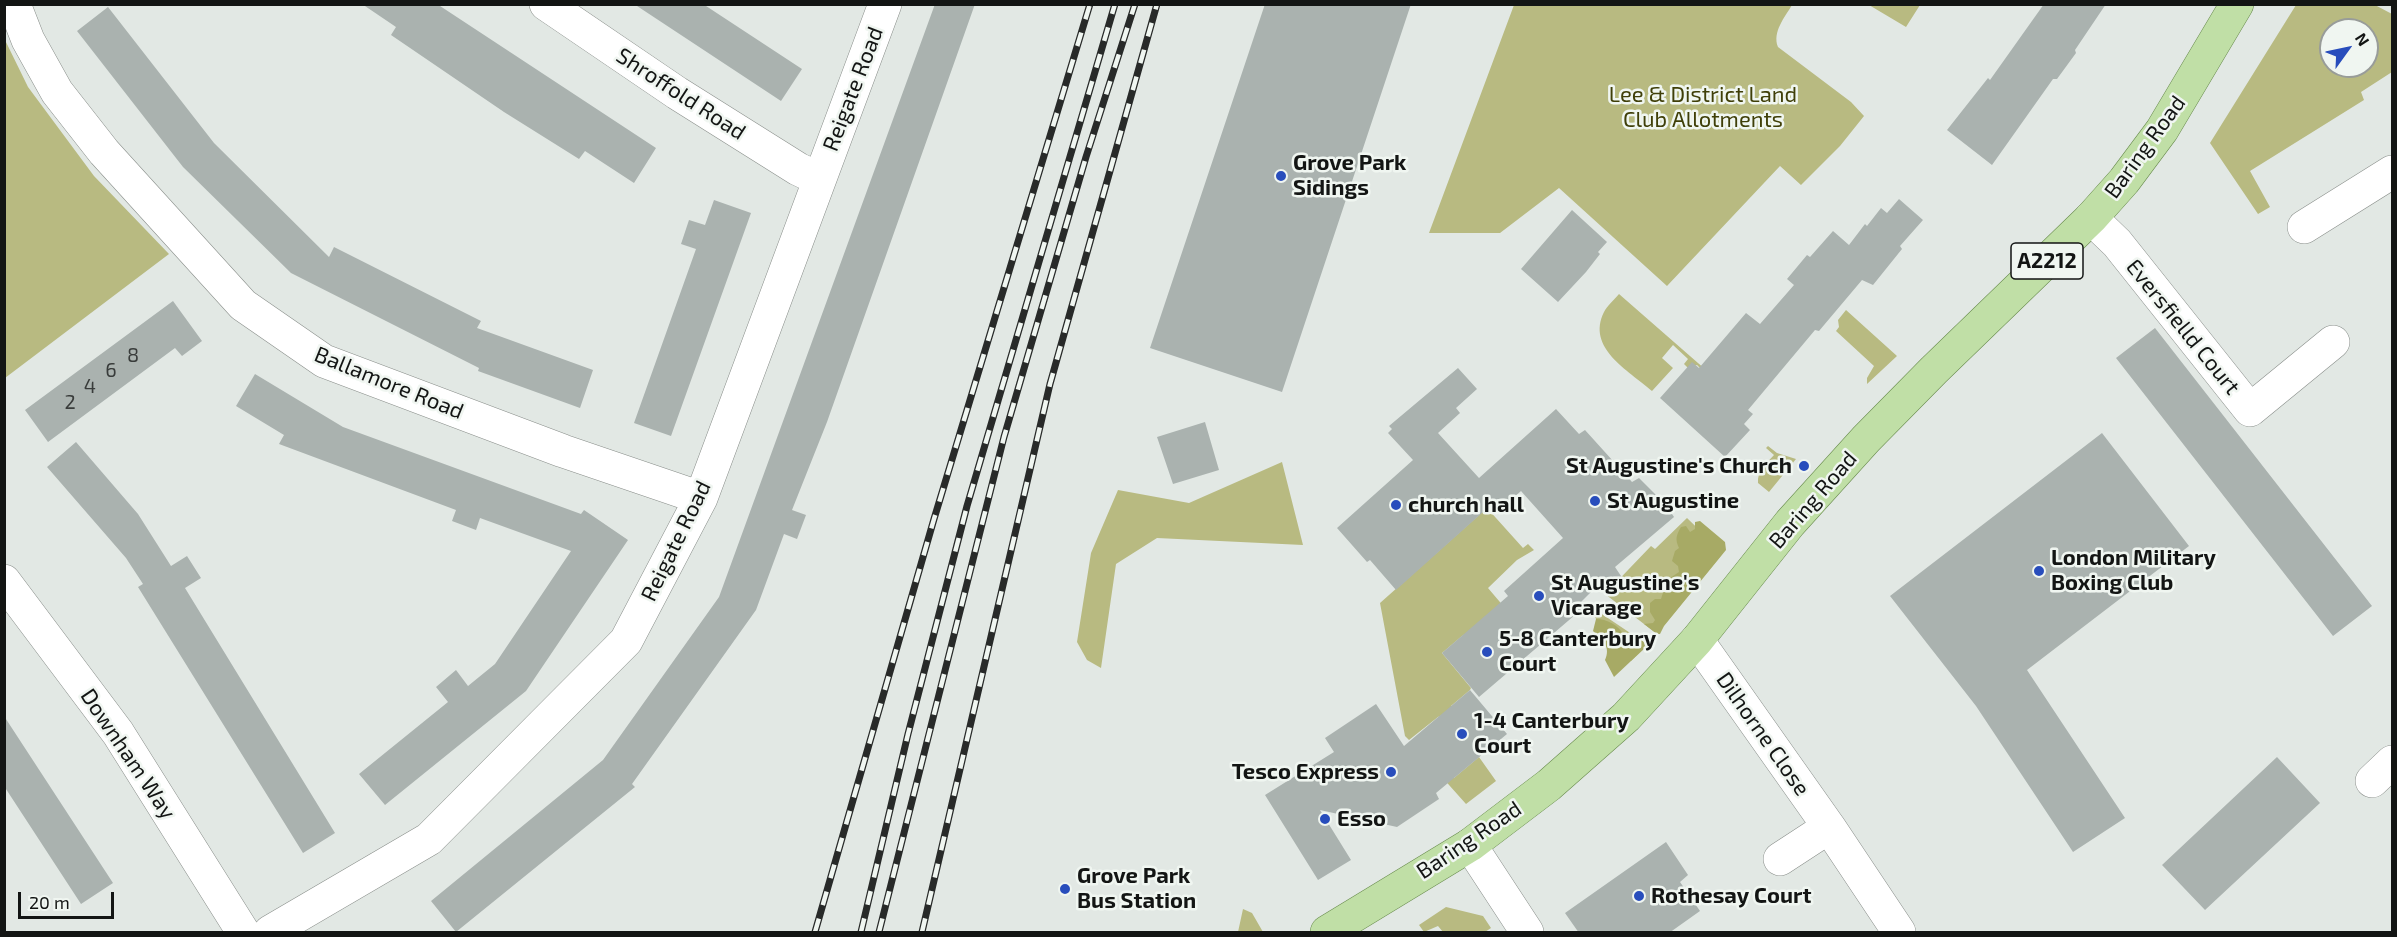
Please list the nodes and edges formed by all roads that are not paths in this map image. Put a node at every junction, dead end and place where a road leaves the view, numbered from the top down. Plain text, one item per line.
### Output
1 (14, 4) edge
2 (885, 4) edge
3 (2237, 4) edge
4 (558, 8) edge
5 (2392, 172) edge
6 (819, 179) junction
7 (2091, 218) junction
8 (2304, 227) dead end
9 (2333, 342) dead end
10 (701, 498) junction
11 (4, 581) edge
12 (1697, 640) junction
13 (1829, 827) junction
14 (1470, 845) junction
15 (1780, 859) dead end
16 (243, 933) edge
17 (270, 933) edge
18 (1327, 933) edge
19 (1527, 933) edge
20 (1899, 933) edge

1 - 10 street, Ballamore Road
2 - 6 street, Reigate Road
3 - 7 main road, Baring Road / A2212
4 - 6 street, Shroffold Road
5 - 8 street
6 - 10 street, Reigate Road
7 - 9 street, Eversfielld Court
7 - 12 main road, Baring Road / A2212
10 - 17 street, Reigate Road
11 - 16 street, Downham Way
12 - 13 street, Dilhorne Close
12 - 14 main road, Baring Road / A2212
13 - 15 street
13 - 20 street, Dilhorne Close
14 - 18 main road, Baring Road / A2212
14 - 19 street

